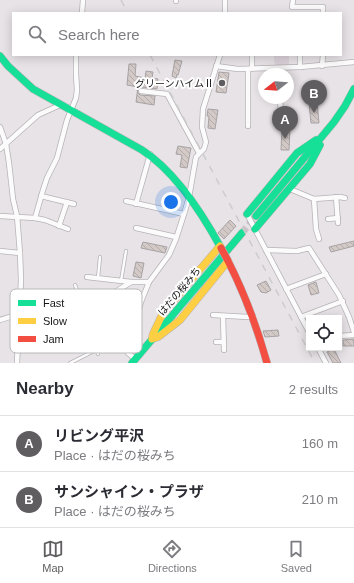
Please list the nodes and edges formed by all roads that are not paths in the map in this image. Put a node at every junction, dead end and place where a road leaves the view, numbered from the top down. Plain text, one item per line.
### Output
1 (83, 0) edge
2 (225, 0) edge
3 (293, 0) edge
4 (300, 7) junction
5 (82, 12) edge
6 (225, 12) edge
7 (300, 12) edge
8 (323, 12) edge
9 (0, 56) edge
10 (76, 56) edge
11 (220, 56) edge
12 (252, 56) edge
13 (300, 56) edge
14 (323, 56) edge
15 (354, 62) edge
16 (216, 66) junction
17 (322, 66) junction
18 (300, 67) junction
19 (250, 68) junction
20 (258, 68) edge
21 (279, 68) edge
22 (354, 89) edge
23 (141, 91) dead end
24 (280, 104) edge
25 (60, 105) junction
26 (71, 110) junction
27 (281, 113) dead end
28 (248, 126) dead end
29 (0, 127) edge
30 (323, 137) junction
31 (2, 138) edge
32 (6, 144) junction
33 (0, 149) edge
34 (199, 153) junction
35 (150, 154) junction
36 (290, 189) junction
37 (41, 196) junction
38 (189, 197) junction
39 (336, 197) junction
40 (345, 198) dead end
41 (314, 199) junction
42 (126, 201) dead end
43 (67, 202) junction
44 (74, 204) dead end
45 (136, 204) junction
46 (184, 214) junction
47 (247, 214) joint
48 (0, 216) edge
49 (17, 216) junction
50 (256, 216) tunnel mouth
51 (35, 218) junction
52 (328, 219) dead end
53 (59, 226) junction
54 (136, 228) dead end
55 (68, 229) dead end
56 (255, 229) junction
57 (242, 233) tunnel mouth
58 (176, 237) junction
59 (319, 239) dead end
60 (221, 247) junction
61 (266, 250) junction
62 (0, 251) edge
63 (126, 251) dead end
64 (20, 253) junction
65 (100, 257) dead end
66 (228, 260) junction
67 (326, 274) junction
68 (87, 277) dead end
69 (98, 278) junction
70 (121, 280) junction
71 (130, 282) junction
72 (150, 282) junction
73 (75, 285) dead end
74 (20, 289) edge
75 (77, 289) edge
76 (118, 289) edge
77 (286, 289) junction
78 (142, 300) edge
79 (343, 301) junction
80 (213, 316) dead end
81 (223, 316) junction
82 (253, 316) junction
83 (10, 317) edge
84 (301, 317) junction
85 (0, 320) edge
86 (306, 326) edge
87 (354, 334) edge
88 (342, 336) edge
89 (152, 339) junction
90 (216, 342) dead end
91 (223, 342) junction
92 (224, 350) dead end
93 (142, 351) edge
94 (320, 351) edge
95 (17, 353) edge
96 (86, 353) edge
97 (141, 353) edge
98 (134, 361) edge
99 (16, 363) edge
100 (70, 363) edge
101 (267, 363) edge
102 (326, 363) edge

1 - 5 street
2 - 6 street
3 - 4 street
4 - 7 street
4 - 8 street
9 - 25 main road
10 - 26 street
11 - 16 street
12 - 19 street
13 - 18 street
14 - 17 street
15 - 17 street
16 - 19 street
16 - 34 street
17 - 18 street
18 - 21 street
19 - 20 street
19 - 28 street
22 - 30 main road
23 - 34 street
24 - 27 street
25 - 26 main road
25 - 32 street
26 - 35 main road
26 - 37 street
29 - 31 street
30 - 36 main road
30 - 47 main road
30 - 50 main road
31 - 32 street
32 - 33 street
32 - 49 street
34 - 38 street
35 - 38 main road
35 - 45 street
36 - 41 street
36 - 56 main road
37 - 43 street
37 - 51 street
38 - 46 street
38 - 60 main road
39 - 40 street
39 - 41 street
39 - 52 street
41 - 59 street
42 - 45 street
43 - 44 street
43 - 53 street
45 - 46 street
46 - 58 street
47 - 56 street
48 - 49 street
49 - 51 street
49 - 64 street
51 - 53 street
53 - 55 street
54 - 58 street
56 - 61 street
57 - 89 main road, はだの桜みち
58 - 72 street
60 - 66 main road, bridge
60 - 89 main road
61 - 67 street
61 - 77 street
62 - 64 street
63 - 70 lane
64 - 74 street
65 - 69 lane
66 - 82 main road
66 - 89 main road
67 - 77 street
67 - 79 street
68 - 69 street
69 - 70 street
70 - 71 street
71 - 72 street
71 - 76 street
72 - 78 street
73 - 75 lane
77 - 84 street
79 - 84 street
79 - 87 street
80 - 81 street
81 - 82 street
81 - 91 street
82 - 101 main road
83 - 85 street
84 - 86 street
87 - 88 street
89 - 93 main road, はだの桜みち
90 - 91 street
91 - 92 street
94 - 102 street
95 - 99 street
96 - 100 lane
97 - 98 main road, はだの桜みち

